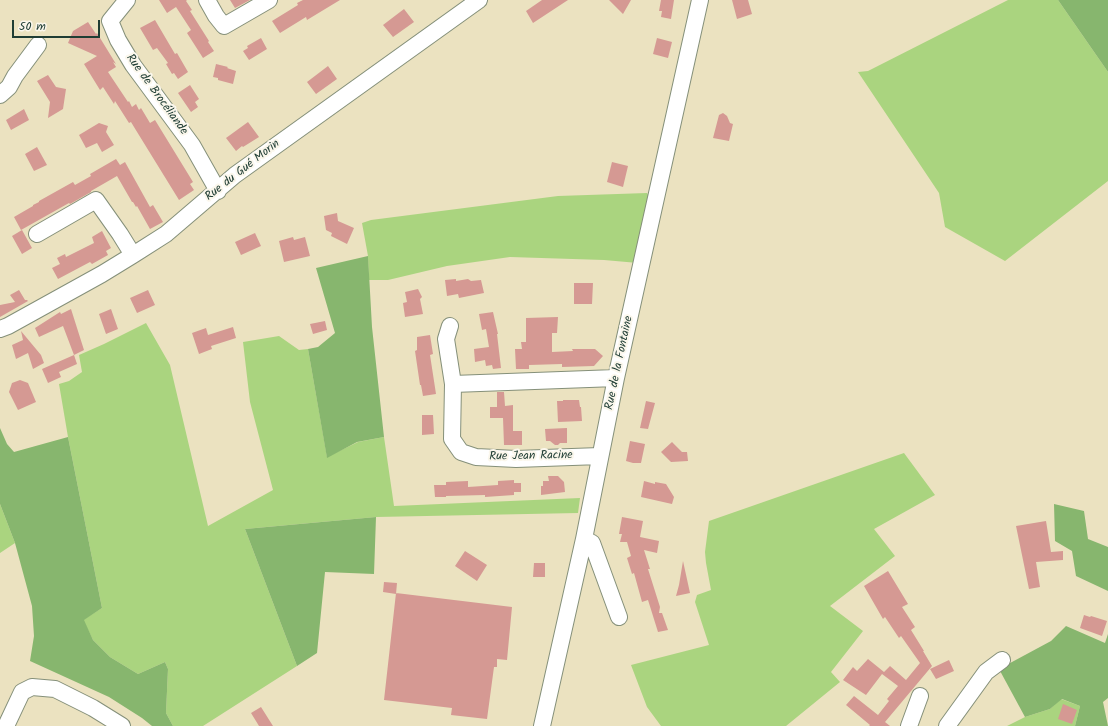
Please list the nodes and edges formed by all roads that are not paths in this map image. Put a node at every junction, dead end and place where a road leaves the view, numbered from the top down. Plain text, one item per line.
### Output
1 (127, 0) edge
2 (207, 0) edge
3 (269, 0) edge
4 (478, 0) edge
5 (700, 0) edge
6 (38, 45) dead end
7 (0, 95) edge
8 (218, 190) junction
9 (37, 234) dead end
10 (133, 255) junction
11 (450, 326) dead end
12 (0, 329) edge
13 (616, 378) junction
14 (453, 384) junction
15 (600, 456) junction
16 (584, 539) junction
17 (619, 617) dead end
18 (1002, 660) dead end
19 (920, 696) dead end
20 (6, 726) edge
21 (122, 726) edge
22 (542, 726) edge
23 (909, 726) edge
24 (947, 726) edge

1 - 8 street, Rue de Brocéliande
2 - 3 street
4 - 8 street, Rue du Gué Morin
5 - 13 street, Rue de la Fontaine
6 - 7 street
8 - 10 street, Rue du Gué Morin
9 - 10 street
10 - 12 street, Rue du Gué Morin
11 - 14 street, Rue Jean Racine
13 - 14 street
13 - 15 street, Rue de la Fontaine
14 - 15 street, Rue Jean Racine
15 - 16 street, Rue de la Fontaine
16 - 17 street
16 - 22 street, Rue de la Fontaine
18 - 24 street
19 - 23 street
20 - 21 street

